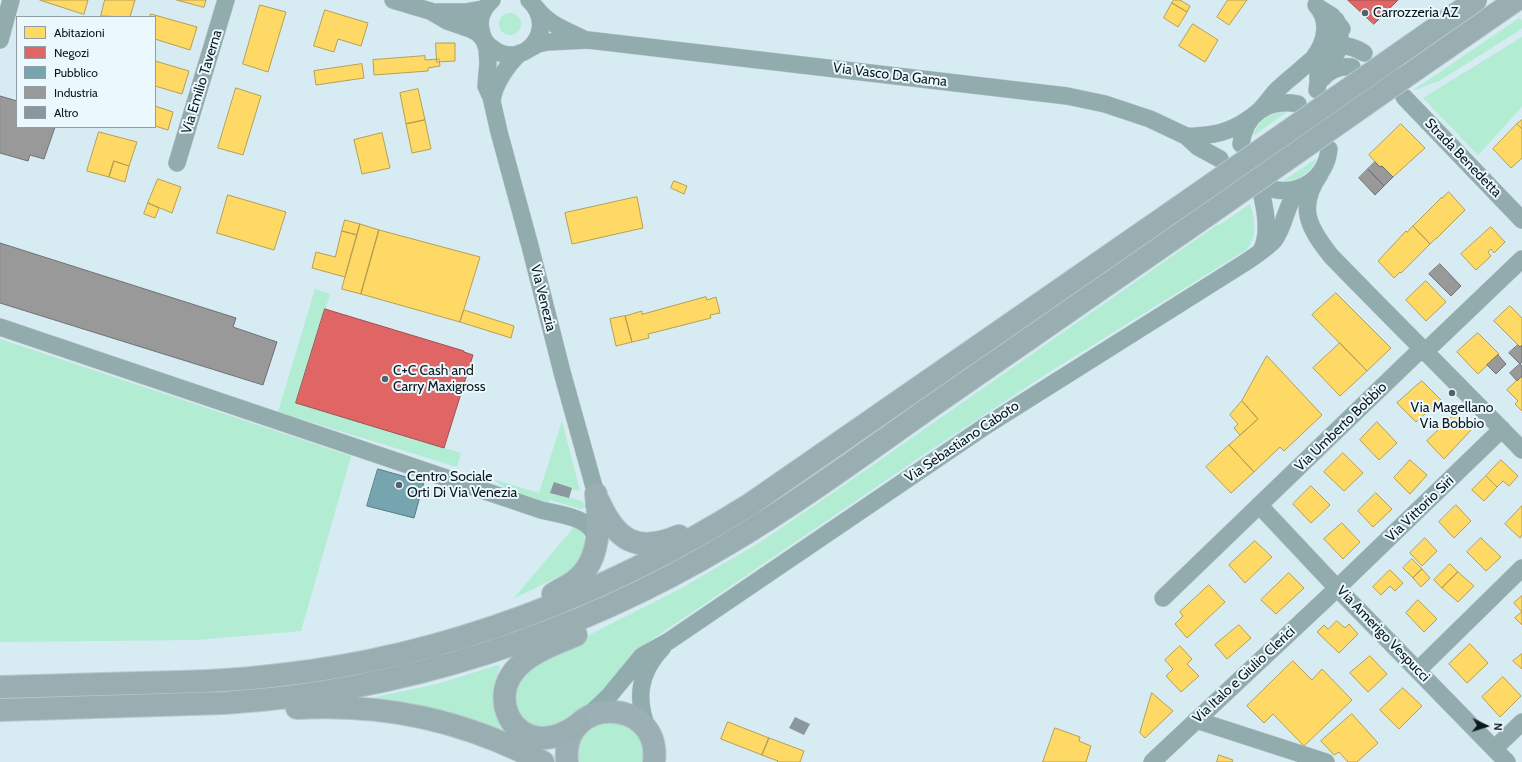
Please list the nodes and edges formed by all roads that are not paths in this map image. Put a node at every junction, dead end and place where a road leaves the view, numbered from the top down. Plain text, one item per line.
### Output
1 (11, 0) edge
2 (226, 0) edge
3 (393, 0) edge
4 (458, 0) edge
5 (1476, 0) edge
6 (1516, 0) edge
7 (532, 2) edge
8 (487, 3) edge
9 (1315, 4) edge
10 (437, 11) junction
11 (1336, 20) junction
12 (0, 40) edge
13 (484, 40) junction
14 (588, 40) junction
15 (1340, 46) junction
16 (523, 52) junction
17 (1312, 59) junction
18 (1352, 67) dead end
19 (1404, 97) dead end
20 (492, 102) junction
21 (1298, 104) dead end
22 (1258, 112) junction
23 (1186, 136) junction
24 (1241, 144) dead end
25 (1329, 149) dead end
26 (1220, 159) dead end
27 (177, 164) dead end
28 (1320, 174) junction
29 (1305, 186) junction
30 (1521, 216) edge
31 (1261, 250) junction
32 (1522, 259) edge
33 (0, 327) edge
34 (1424, 350) junction
35 (1502, 429) junction
36 (1522, 450) edge
37 (803, 469) junction
38 (596, 494) junction
39 (1259, 505) junction
40 (576, 519) junction
41 (727, 545) junction
42 (595, 548) junction
43 (1522, 568) edge
44 (1338, 588) junction
45 (1163, 598) dead end
46 (669, 641) junction
47 (393, 655) junction
48 (1418, 670) junction
49 (0, 686) edge
50 (161, 705) junction
51 (74, 708) junction
52 (0, 710) edge
53 (0, 715) edge
54 (1196, 720) junction
55 (582, 721) junction
56 (1522, 722) edge
57 (1495, 748) junction
58 (654, 752) edge
59 (543, 762) edge
60 (567, 762) edge
61 (1152, 762) edge
62 (1326, 762) edge
63 (1507, 762) edge

1 - 12 street
2 - 27 street, Via Emilio Taverna
3 - 10 street
4 - 10 street
5 - 37 highway, bridge
6 - 41 highway, bridge
7 - 14 street, Via Vasco Da Gama
7 - 16 street
8 - 10 street
8 - 13 street, Via Venezia
9 - 11 street
9 - 17 street
10 - 13 street
11 - 15 street
11 - 15 street
13 - 16 street
13 - 20 street, Via Venezia
14 - 16 street, Via Vasco Da Gama
14 - 23 street, Via Vasco Da Gama
15 - 17 street
15 - 18 street
16 - 20 street
17 - 22 street
19 - 30 street, Strada Benedetta
20 - 38 street, Via Venezia
21 - 22 street
22 - 23 street
22 - 24 street
23 - 26 street, Via Vasco Da Gama
25 - 28 street
28 - 29 street, Via Sebastiano Caboto
28 - 34 street
29 - 31 street, Via Sebastiano Caboto
29 - 31 street
31 - 46 street, Via Sebastiano Caboto
32 - 34 street, Via Umberto Bobbio
33 - 40 street
34 - 35 street
34 - 39 street, Via Umberto Bobbio
35 - 36 street
35 - 44 street, Via Vittorio Siri
37 - 38 highway
37 - 47 highway
38 - 40 street
38 - 42 highway
39 - 44 street, Via Amerigo Vespucci
39 - 45 street, Via Umberto Bobbio
40 - 42 street
41 - 50 highway
41 - 55 highway
42 - 47 highway
43 - 48 street
44 - 48 street, Via Amerigo Vespucci
44 - 54 street, Via Italo e Giulio Clerici
46 - 55 street, Via Sebastiano Caboto
46 - 58 street, Via Sebastiano Caboto
47 - 49 highway
48 - 57 street, Via Amerigo Vespucci
50 - 51 highway
50 - 59 highway
51 - 52 highway
51 - 53 highway
54 - 61 street, Via Italo e Giulio Clerici
54 - 62 street
55 - 58 main road
55 - 60 main road
56 - 57 street
57 - 63 street, Via Amerigo Vespucci

